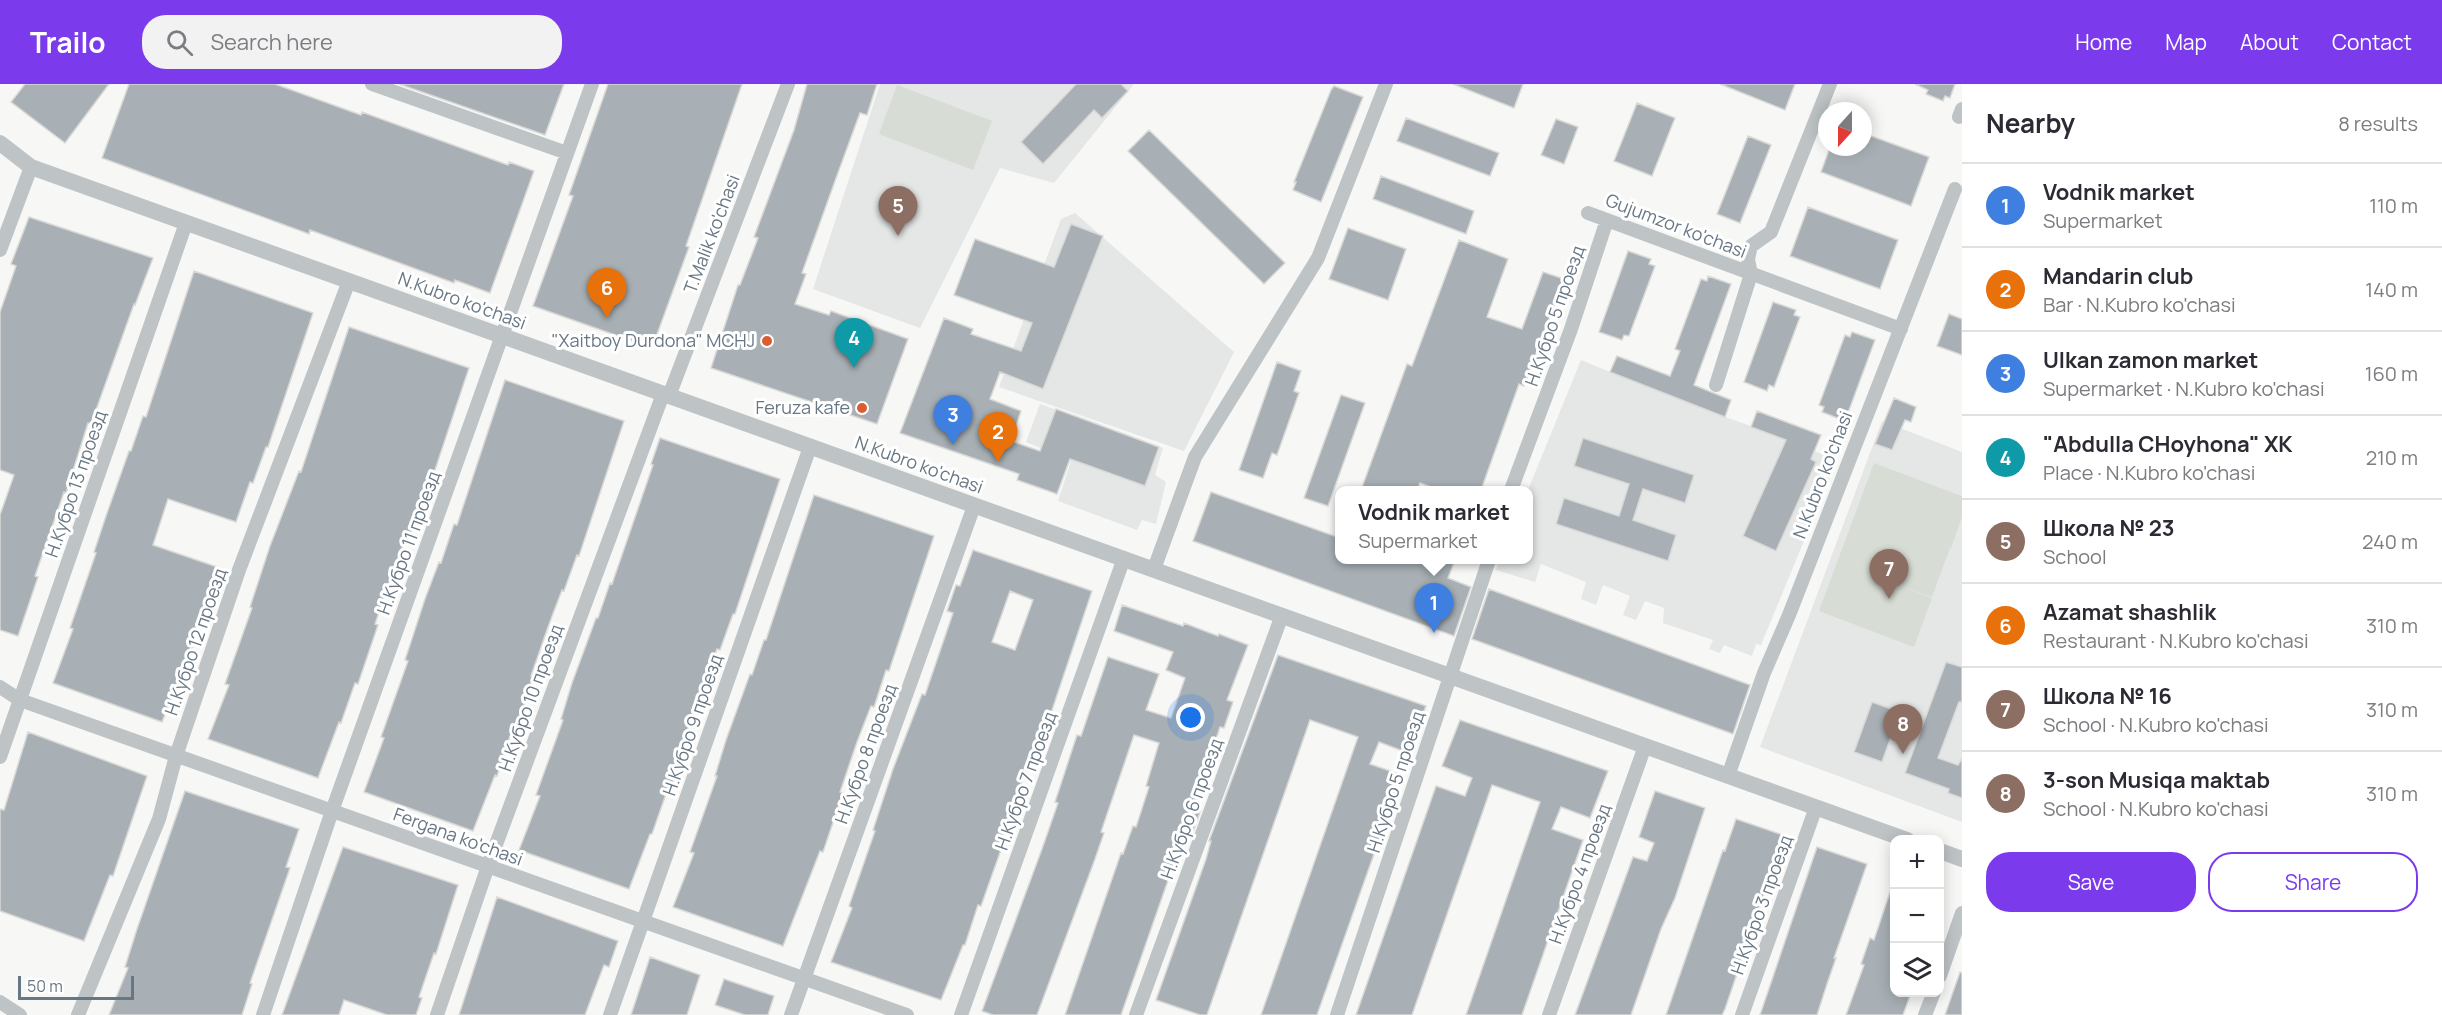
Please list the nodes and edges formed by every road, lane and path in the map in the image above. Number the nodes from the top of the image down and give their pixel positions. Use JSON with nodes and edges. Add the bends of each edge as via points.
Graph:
{"nodes":[{"id":1,"x":372,"y":84,"type":"edge"},
{"id":2,"x":591,"y":84,"type":"edge"},
{"id":3,"x":788,"y":84,"type":"edge"},
{"id":4,"x":1386,"y":84,"type":"edge"},
{"id":5,"x":1830,"y":84,"type":"edge"},
{"id":6,"x":0,"y":143,"type":"edge"},
{"id":7,"x":567,"y":153,"type":"junction"},
{"id":8,"x":31,"y":167,"type":"junction"},
{"id":9,"x":1955,"y":189,"type":"dead end"},
{"id":10,"x":1588,"y":213,"type":"dead end"},
{"id":11,"x":1607,"y":220,"type":"junction"},
{"id":12,"x":186,"y":223,"type":"junction"},
{"id":13,"x":0,"y":250,"type":"edge"},
{"id":14,"x":1750,"y":274,"type":"junction"},
{"id":15,"x":349,"y":281,"type":"junction"},
{"id":16,"x":1901,"y":329,"type":"junction"},
{"id":17,"x":501,"y":336,"type":"junction"},
{"id":18,"x":1716,"y":385,"type":"dead end"},
{"id":19,"x":666,"y":395,"type":"junction"},
{"id":20,"x":810,"y":447,"type":"junction"},
{"id":21,"x":1512,"y":486,"type":"edge"},
{"id":22,"x":974,"y":506,"type":"junction"},
{"id":23,"x":1124,"y":558,"type":"junction"},
{"id":24,"x":1488,"y":564,"type":"edge"},
{"id":25,"x":1154,"y":569,"type":"junction"},
{"id":26,"x":1282,"y":615,"type":"junction"},
{"id":27,"x":1450,"y":675,"type":"junction"},
{"id":28,"x":0,"y":687,"type":"edge"},
{"id":29,"x":20,"y":700,"type":"junction"},
{"id":30,"x":1645,"y":746,"type":"junction"},
{"id":31,"x":176,"y":756,"type":"junction"},
{"id":32,"x":0,"y":757,"type":"edge"},
{"id":33,"x":1728,"y":776,"type":"junction"},
{"id":34,"x":1816,"y":807,"type":"junction"},
{"id":35,"x":332,"y":811,"type":"junction"},
{"id":36,"x":1893,"y":835,"type":"edge"},
{"id":37,"x":1944,"y":852,"type":"edge"},
{"id":38,"x":1962,"y":859,"type":"edge"},
{"id":39,"x":488,"y":866,"type":"junction"},
{"id":40,"x":1962,"y":913,"type":"edge"},
{"id":41,"x":643,"y":921,"type":"junction"},
{"id":42,"x":1944,"y":965,"type":"edge"},
{"id":43,"x":804,"y":978,"type":"junction"},
{"id":44,"x":1932,"y":997,"type":"edge"},
{"id":45,"x":0,"y":1002,"type":"edge"},
{"id":46,"x":20,"y":1015,"type":"edge"},
{"id":47,"x":78,"y":1015,"type":"edge"},
{"id":48,"x":263,"y":1015,"type":"edge"},
{"id":49,"x":437,"y":1015,"type":"edge"},
{"id":50,"x":610,"y":1015,"type":"edge"},
{"id":51,"x":791,"y":1015,"type":"edge"},
{"id":52,"x":907,"y":1015,"type":"edge"},
{"id":53,"x":962,"y":1015,"type":"edge"},
{"id":54,"x":1136,"y":1015,"type":"edge"},
{"id":55,"x":1337,"y":1015,"type":"edge"},
{"id":56,"x":1549,"y":1015,"type":"edge"},
{"id":57,"x":1742,"y":1015,"type":"edge"},
{"id":58,"x":1925,"y":1015,"type":"edge"}],
"edges":[{"from":1,"to":7,"type":"street"},
{"from":2,"to":7,"type":"street","name":"Н.Кубро 11 проезд"},
{"from":3,"to":19,"type":"street","name":"T.Malik ko'chasi"},
{"from":4,"to":25,"type":"street","via":[[1318,258],[1195,457]]},
{"from":5,"to":14,"type":"street","name":"Gujumzor ko'chasi","via":[[1771,232],[1751,246]]},
{"from":6,"to":8,"type":"street","name":"N.Kubro ko'chasi"},
{"from":7,"to":17,"type":"street","name":"Н.Кубро 11 проезд"},
{"from":8,"to":12,"type":"street","name":"N.Kubro ko'chasi"},
{"from":8,"to":13,"type":"street"},
{"from":9,"to":16,"type":"street","name":"N.Kubro ko'chasi"},
{"from":10,"to":11,"type":"street","name":"Gujumzor ko'chasi"},
{"from":11,"to":14,"type":"street","name":"Gujumzor ko'chasi"},
{"from":11,"to":21,"type":"street","name":"Н.Кубро 5 проезд"},
{"from":12,"to":15,"type":"street","name":"N.Kubro ko'chasi"},
{"from":12,"to":29,"type":"street","name":"Н.Кубро 13 проезд"},
{"from":14,"to":16,"type":"street","name":"Gujumzor ko'chasi"},
{"from":14,"to":18,"type":"street","name":"Gujumzor ko'chasi"},
{"from":15,"to":17,"type":"street","name":"N.Kubro ko'chasi"},
{"from":15,"to":31,"type":"street","name":"Н.Кубро 12 проезд","via":[[264,500]]},
{"from":16,"to":33,"type":"street","name":"N.Kubro ko'chasi","via":[[1764,673]]},
{"from":17,"to":19,"type":"street","name":"N.Kubro ko'chasi"},
{"from":17,"to":35,"type":"street","name":"Н.Кубро 11 проезд"},
{"from":19,"to":20,"type":"street","name":"N.Kubro ko'chasi"},
{"from":19,"to":39,"type":"street","name":"Н.Кубро 10 проезд"},
{"from":20,"to":22,"type":"street","name":"N.Kubro ko'chasi"},
{"from":20,"to":41,"type":"street","name":"Н.Кубро 9 проезд"},
{"from":22,"to":23,"type":"street","name":"N.Kubro ko'chasi"},
{"from":22,"to":43,"type":"street","name":"Н.Кубро 8 проезд"},
{"from":23,"to":25,"type":"street","name":"N.Kubro ko'chasi"},
{"from":23,"to":53,"type":"street","name":"Н.Кубро 7 проезд"},
{"from":24,"to":27,"type":"street","name":"Н.Кубро 5 проезд"},
{"from":25,"to":26,"type":"street","name":"N.Kubro ko'chasi"},
{"from":26,"to":27,"type":"street","name":"N.Kubro ko'chasi"},
{"from":26,"to":54,"type":"street","name":"Н.Кубро 6 проезд"},
{"from":27,"to":30,"type":"street","name":"N.Kubro ko'chasi"},
{"from":27,"to":55,"type":"street","name":"Н.Кубро 5 проезд"},
{"from":28,"to":29,"type":"street","name":"Fergana ko'chasi"},
{"from":29,"to":31,"type":"street","name":"Fergana ko'chasi"},
{"from":29,"to":32,"type":"street","name":"Н.Кубро 13 проезд"},
{"from":30,"to":33,"type":"street","name":"N.Kubro ko'chasi"},
{"from":30,"to":56,"type":"street","name":"Н.Кубро 4 проезд"},
{"from":31,"to":35,"type":"street","name":"Fergana ko'chasi"},
{"from":31,"to":47,"type":"street","name":"Н.Кубро 12 проезд","via":[[159,819]]},
{"from":33,"to":34,"type":"street","name":"N.Kubro ko'chasi"},
{"from":34,"to":36,"type":"street","name":"N.Kubro ko'chasi"},
{"from":34,"to":57,"type":"street","name":"Н.Кубро 3 проезд"},
{"from":35,"to":39,"type":"street","name":"Fergana ko'chasi"},
{"from":35,"to":48,"type":"street","name":"Н.Кубро 11 проезд"},
{"from":37,"to":38,"type":"street"},
{"from":39,"to":41,"type":"street","name":"Fergana ko'chasi"},
{"from":39,"to":49,"type":"street","name":"Н.Кубро 10 проезд"},
{"from":40,"to":42,"type":"street"},
{"from":41,"to":43,"type":"street","name":"Fergana ko'chasi"},
{"from":41,"to":50,"type":"street","name":"Н.Кубро 9 проезд"},
{"from":43,"to":51,"type":"street","name":"Н.Кубро 8 проезд"},
{"from":43,"to":52,"type":"street","name":"Fergana ko'chasi"},
{"from":44,"to":58,"type":"street"},
{"from":45,"to":46,"type":"street"}]}
